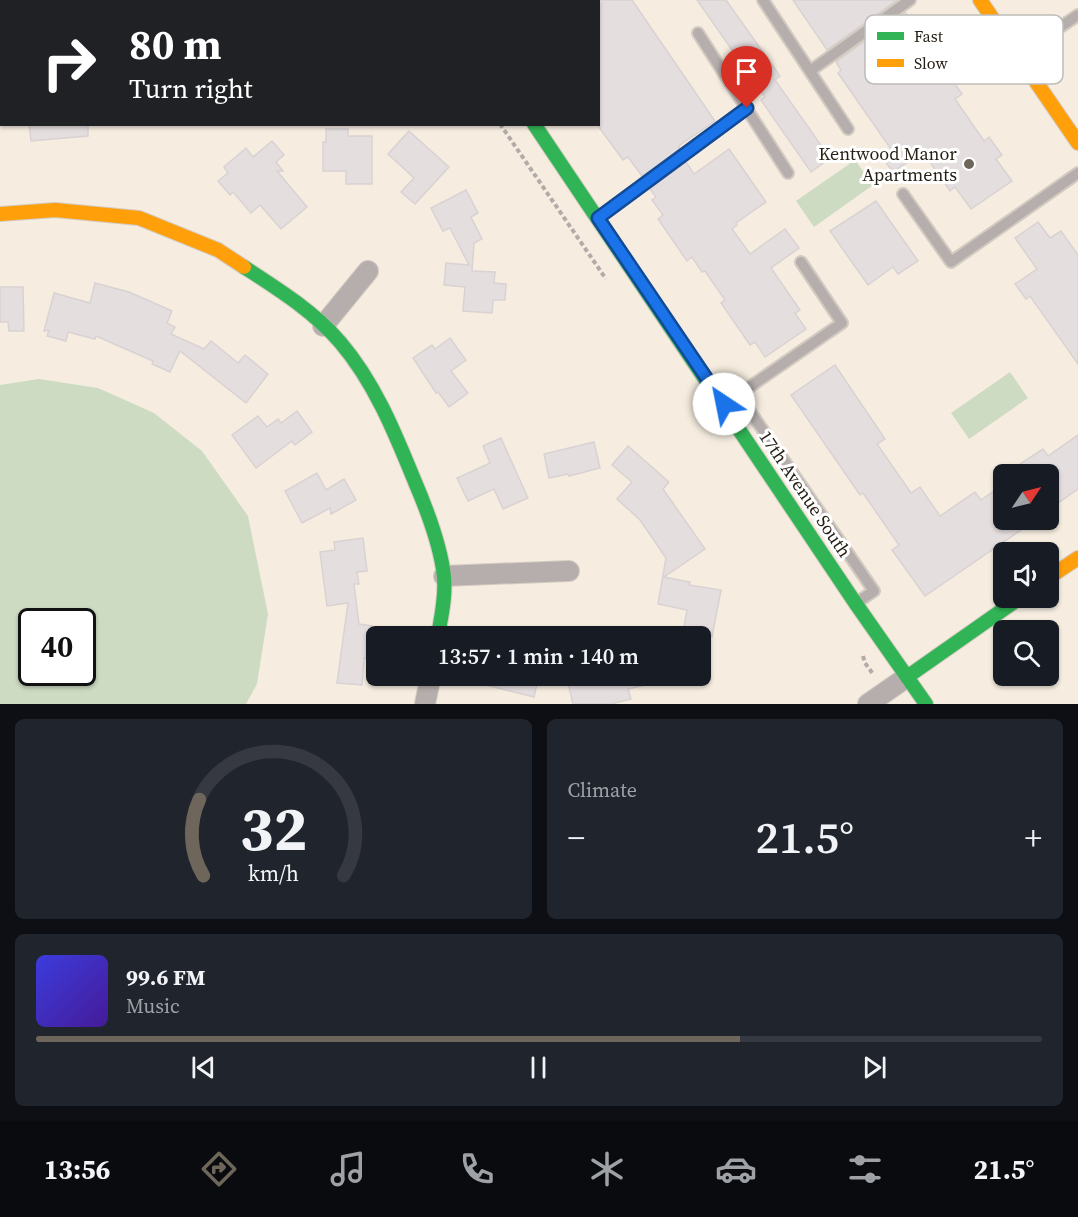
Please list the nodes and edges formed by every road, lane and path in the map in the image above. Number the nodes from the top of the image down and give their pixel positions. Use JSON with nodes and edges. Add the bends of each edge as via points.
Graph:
{"nodes":[{"id":1,"x":763,"y":0,"type":"edge"},
{"id":2,"x":910,"y":0,"type":"edge"},
{"id":3,"x":980,"y":0,"type":"edge"},
{"id":4,"x":889,"y":15,"type":"edge"},
{"id":5,"x":990,"y":15,"type":"edge"},
{"id":6,"x":1078,"y":15,"type":"edge"},
{"id":7,"x":1063,"y":25,"type":"edge"},
{"id":8,"x":865,"y":32,"type":"edge"},
{"id":9,"x":698,"y":33,"type":"dead end"},
{"id":10,"x":810,"y":71,"type":"junction"},
{"id":11,"x":1037,"y":84,"type":"edge"},
{"id":12,"x":747,"y":108,"type":"junction"},
{"id":13,"x":535,"y":126,"type":"edge"},
{"id":14,"x":848,"y":129,"type":"dead end"},
{"id":15,"x":1078,"y":143,"type":"edge"},
{"id":16,"x":788,"y":173,"type":"dead end"},
{"id":17,"x":1078,"y":173,"type":"edge"},
{"id":18,"x":903,"y":194,"type":"dead end"},
{"id":19,"x":0,"y":214,"type":"edge"},
{"id":20,"x":598,"y":218,"type":"junction"},
{"id":21,"x":801,"y":262,"type":"dead end"},
{"id":22,"x":368,"y":271,"type":"dead end"},
{"id":23,"x":323,"y":326,"type":"junction"},
{"id":24,"x":738,"y":394,"type":"junction"},
{"id":25,"x":724,"y":404,"type":"junction"},
{"id":26,"x":1078,"y":558,"type":"edge"},
{"id":27,"x":569,"y":571,"type":"dead end"},
{"id":28,"x":1059,"y":571,"type":"edge"},
{"id":29,"x":444,"y":576,"type":"junction"},
{"id":30,"x":856,"y":603,"type":"junction"},
{"id":31,"x":1005,"y":608,"type":"edge"},
{"id":32,"x":439,"y":626,"type":"edge"},
{"id":33,"x":907,"y":677,"type":"junction"},
{"id":34,"x":429,"y":686,"type":"edge"},
{"id":35,"x":425,"y":704,"type":"edge"},
{"id":36,"x":868,"y":704,"type":"edge"},
{"id":37,"x":926,"y":704,"type":"edge"}],
"edges":[{"from":1,"to":10,"type":"lane"},
{"from":2,"to":4,"type":"lane"},
{"from":3,"to":5,"type":"street"},
{"from":6,"to":7,"type":"lane"},
{"from":8,"to":10,"type":"lane"},
{"from":9,"to":12,"type":"lane"},
{"from":10,"to":14,"type":"lane"},
{"from":11,"to":15,"type":"street"},
{"from":12,"to":16,"type":"lane"},
{"from":12,"to":20,"type":"lane"},
{"from":13,"to":20,"type":"street","name":"17th Avenue South"},
{"from":17,"to":18,"type":"lane","via":[[951,262]]},
{"from":19,"to":23,"type":"street","via":[[55,210],[140,218],[218,250],[297,301]]},
{"from":20,"to":25,"type":"street","name":"17th Avenue South"},
{"from":21,"to":24,"type":"lane","via":[[842,323]]},
{"from":22,"to":23,"type":"street"},
{"from":23,"to":29,"type":"street","via":[[340,342],[392,422],[430,518]]},
{"from":24,"to":25,"type":"lane"},
{"from":24,"to":30,"type":"lane","via":[[874,591]]},
{"from":25,"to":30,"type":"street","name":"17th Avenue South"},
{"from":26,"to":28,"type":"street"},
{"from":27,"to":29,"type":"street"},
{"from":29,"to":32,"type":"street"},
{"from":30,"to":33,"type":"street","name":"17th Avenue South"},
{"from":31,"to":33,"type":"street"},
{"from":33,"to":36,"type":"street"},
{"from":33,"to":37,"type":"street","name":"17th Avenue South"},
{"from":34,"to":35,"type":"street"}]}
